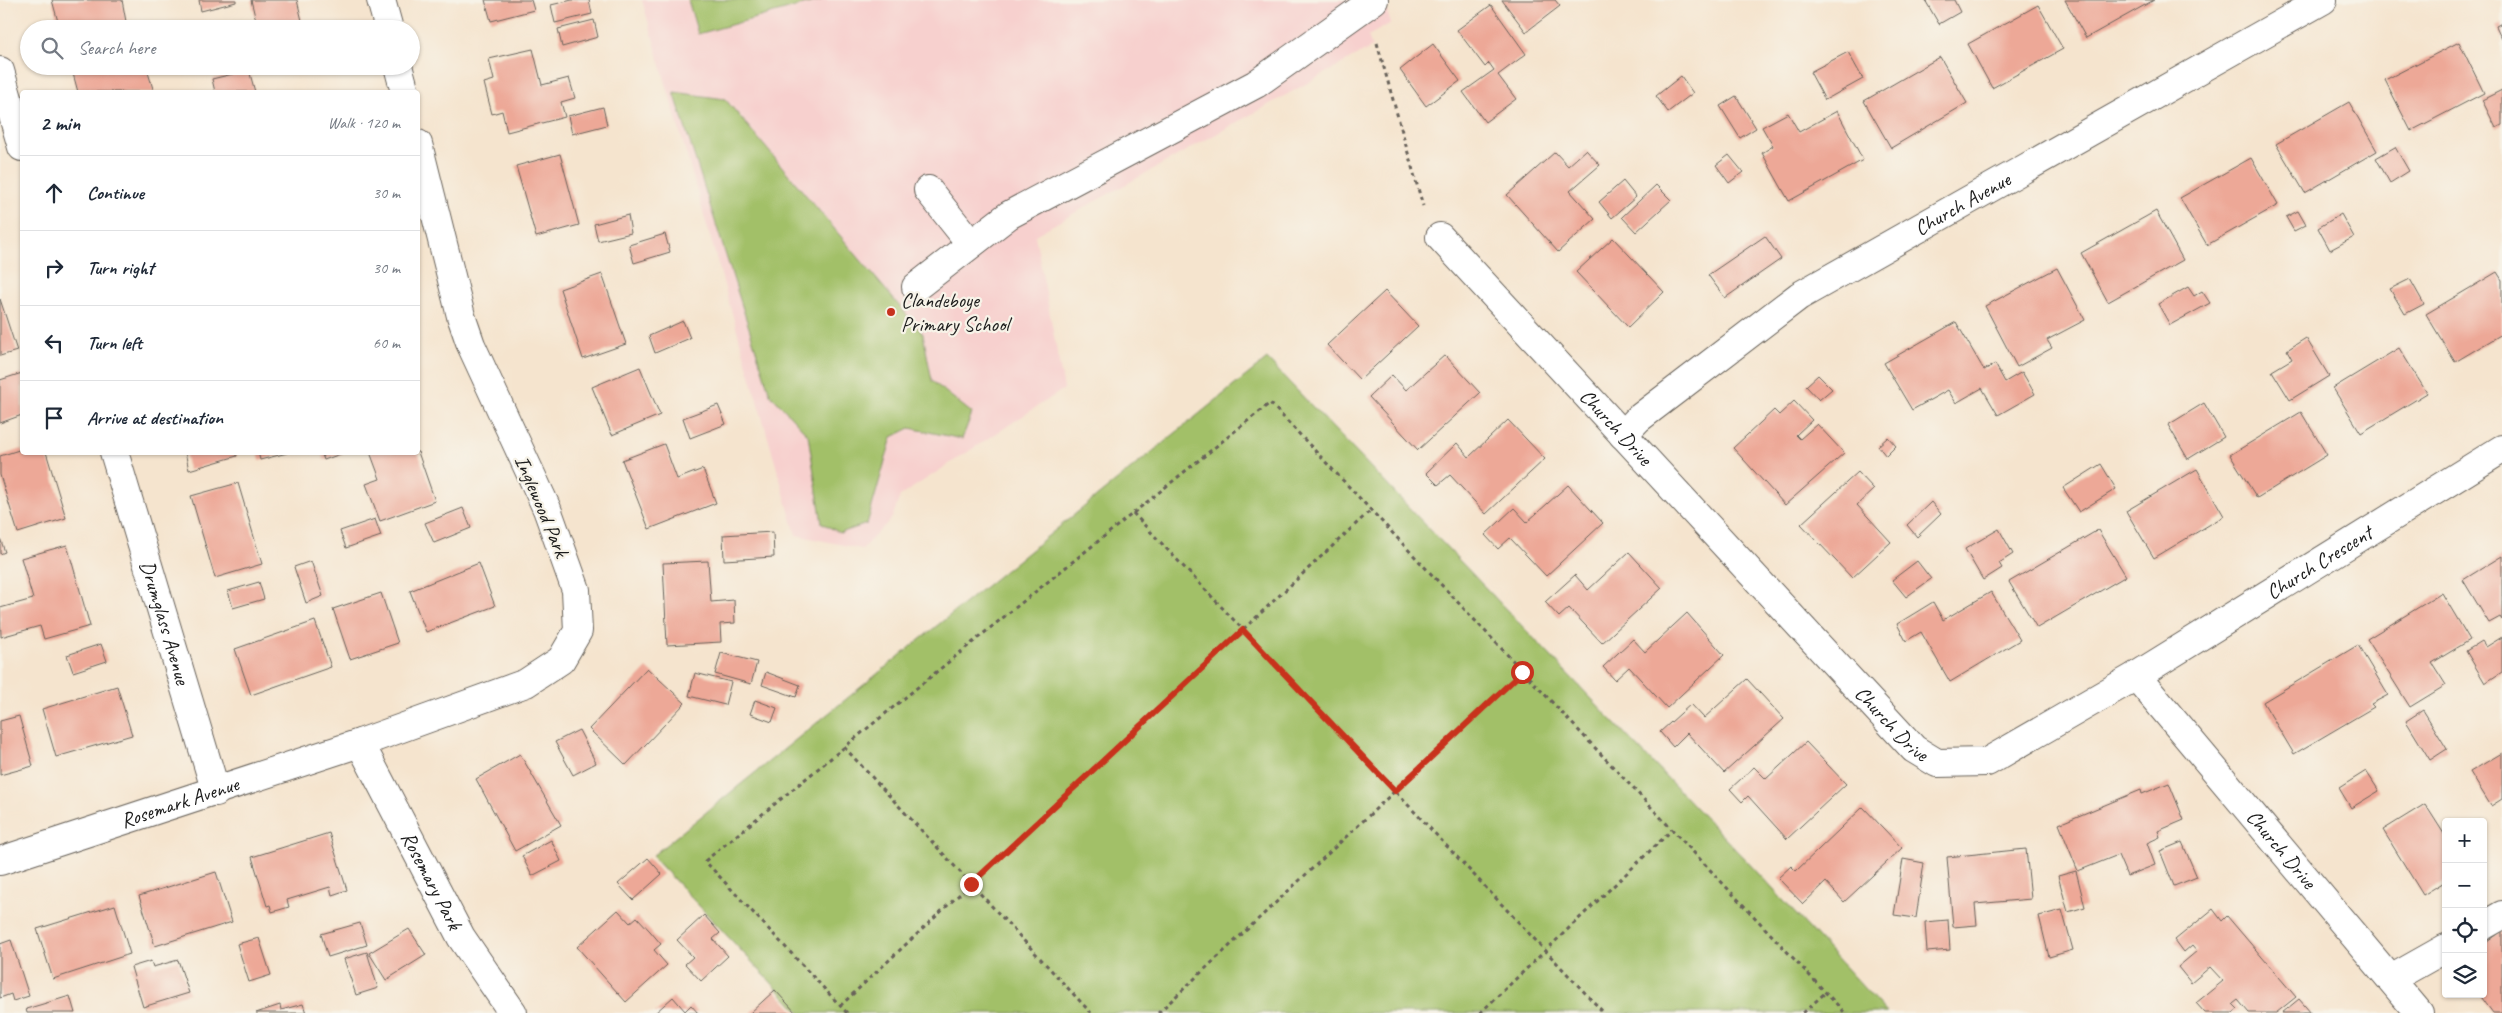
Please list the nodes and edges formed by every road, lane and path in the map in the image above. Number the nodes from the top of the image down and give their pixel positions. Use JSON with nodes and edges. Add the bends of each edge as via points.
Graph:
{"nodes":[{"id":1,"x":381,"y":0,"type":"edge"},
{"id":2,"x":1374,"y":0,"type":"edge"},
{"id":3,"x":2323,"y":0,"type":"edge"},
{"id":4,"x":386,"y":20,"type":"edge"},
{"id":5,"x":1376,"y":38,"type":"dead end"},
{"id":6,"x":0,"y":72,"type":"edge"},
{"id":7,"x":400,"y":75,"type":"edge"},
{"id":8,"x":404,"y":90,"type":"edge"},
{"id":9,"x":20,"y":139,"type":"edge"},
{"id":10,"x":420,"y":152,"type":"edge"},
{"id":11,"x":928,"y":190,"type":"dead end"},
{"id":12,"x":1440,"y":236,"type":"joint"},
{"id":13,"x":972,"y":244,"type":"junction"},
{"id":14,"x":916,"y":287,"type":"dead end"},
{"id":15,"x":1623,"y":435,"type":"junction"},
{"id":16,"x":2502,"y":449,"type":"edge"},
{"id":17,"x":115,"y":455,"type":"edge"},
{"id":18,"x":1371,"y":510,"type":"junction"},
{"id":19,"x":1133,"y":513,"type":"junction"},
{"id":20,"x":1243,"y":630,"type":"junction"},
{"id":21,"x":1522,"y":672,"type":"junction"},
{"id":22,"x":2136,"y":676,"type":"junction"},
{"id":23,"x":360,"y":744,"type":"junction"},
{"id":24,"x":844,"y":747,"type":"junction"},
{"id":25,"x":1395,"y":791,"type":"junction"},
{"id":26,"x":216,"y":792,"type":"junction"},
{"id":27,"x":1672,"y":830,"type":"junction"},
{"id":28,"x":0,"y":861,"type":"edge"},
{"id":29,"x":971,"y":884,"type":"junction"},
{"id":30,"x":2502,"y":915,"type":"edge"},
{"id":31,"x":2487,"y":924,"type":"edge"},
{"id":32,"x":2442,"y":950,"type":"edge"},
{"id":33,"x":1546,"y":951,"type":"junction"},
{"id":34,"x":2391,"y":979,"type":"junction"},
{"id":35,"x":1826,"y":992,"type":"junction"},
{"id":36,"x":840,"y":1006,"type":"junction"},
{"id":37,"x":513,"y":1013,"type":"edge"},
{"id":38,"x":847,"y":1013,"type":"edge"},
{"id":39,"x":1091,"y":1013,"type":"edge"},
{"id":40,"x":1158,"y":1013,"type":"edge"},
{"id":41,"x":1480,"y":1013,"type":"edge"},
{"id":42,"x":1604,"y":1013,"type":"edge"},
{"id":43,"x":1804,"y":1013,"type":"edge"},
{"id":44,"x":1845,"y":1013,"type":"edge"},
{"id":45,"x":2419,"y":1013,"type":"edge"}],
"edges":[{"from":1,"to":4,"type":"street"},
{"from":2,"to":13,"type":"street","via":[[1256,84],[1009,215]]},
{"from":3,"to":15,"type":"street","name":"Church Avenue","via":[[1799,296],[1638,419]]},
{"from":5,"to":12,"type":"path","via":[[1426,217]]},
{"from":6,"to":9,"type":"street"},
{"from":7,"to":8,"type":"street"},
{"from":10,"to":23,"type":"street","name":"Inglewood Park","via":[[461,316],[471,345],[547,509],[576,590],[578,631],[561,660],[526,683]]},
{"from":11,"to":13,"type":"street"},
{"from":12,"to":15,"type":"street","name":"Church Drive"},
{"from":13,"to":14,"type":"street"},
{"from":15,"to":22,"type":"street","name":"Church Drive","via":[[1914,749],[1937,763],[1987,762]]},
{"from":16,"to":22,"type":"street","name":"Church Crescent"},
{"from":17,"to":26,"type":"street","name":"Drumglass Avenue"},
{"from":18,"to":19,"type":"path","via":[[1270,403]]},
{"from":18,"to":20,"type":"path"},
{"from":18,"to":21,"type":"path"},
{"from":19,"to":20,"type":"path"},
{"from":19,"to":24,"type":"path"},
{"from":20,"to":25,"type":"path"},
{"from":20,"to":29,"type":"path"},
{"from":21,"to":25,"type":"path"},
{"from":21,"to":27,"type":"path"},
{"from":22,"to":34,"type":"street","name":"Church Drive"},
{"from":23,"to":26,"type":"street","name":"Rosemark Avenue"},
{"from":23,"to":37,"type":"street","name":"Rosemary Park","via":[[461,937]]},
{"from":24,"to":29,"type":"path"},
{"from":24,"to":36,"type":"path","via":[[705,861]]},
{"from":25,"to":33,"type":"path"},
{"from":25,"to":40,"type":"path"},
{"from":26,"to":28,"type":"street","name":"Rosemark Avenue"},
{"from":27,"to":33,"type":"path"},
{"from":27,"to":35,"type":"path"},
{"from":29,"to":36,"type":"path"},
{"from":29,"to":39,"type":"path"},
{"from":30,"to":31,"type":"street"},
{"from":32,"to":34,"type":"street"},
{"from":33,"to":41,"type":"path"},
{"from":33,"to":42,"type":"path"},
{"from":34,"to":45,"type":"street","name":"Church Drive"},
{"from":35,"to":43,"type":"path"},
{"from":35,"to":44,"type":"path"},
{"from":36,"to":38,"type":"path"}]}
